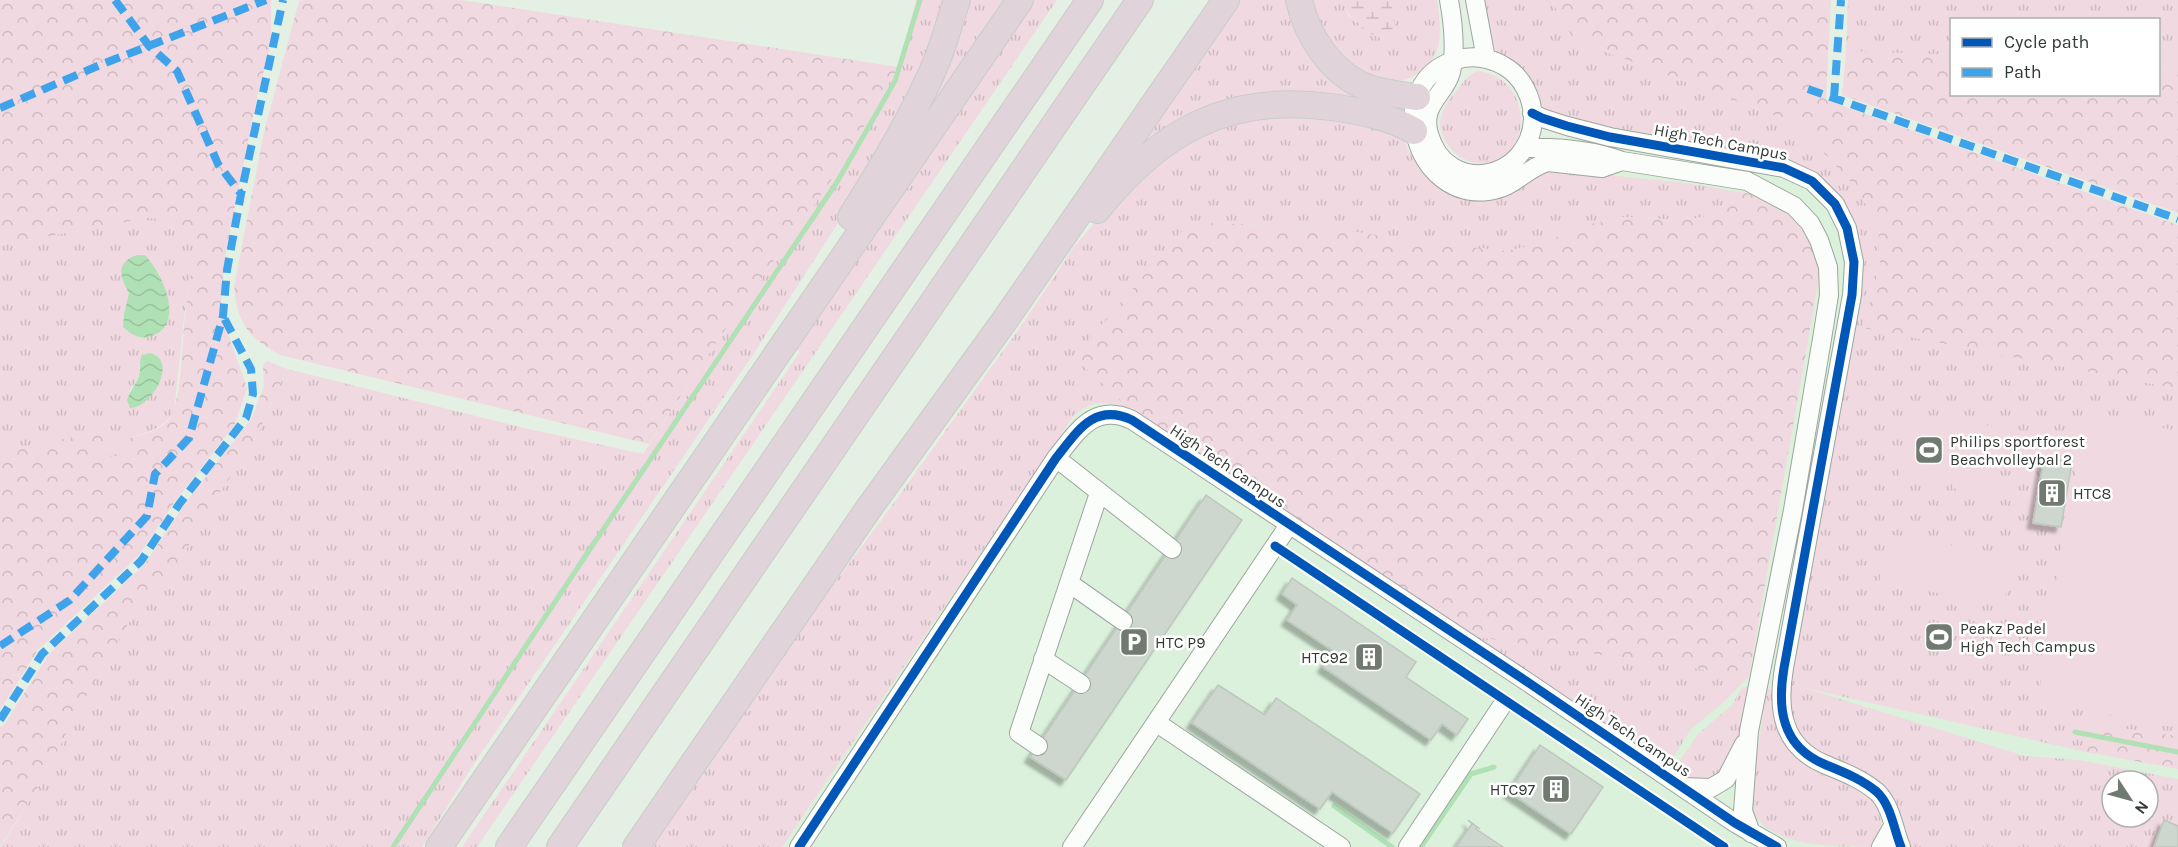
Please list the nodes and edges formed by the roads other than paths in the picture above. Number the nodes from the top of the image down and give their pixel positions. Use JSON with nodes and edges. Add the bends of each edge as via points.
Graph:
{"nodes":[{"id":1,"x":957,"y":0,"type":"edge"},
{"id":2,"x":1020,"y":0,"type":"edge"},
{"id":3,"x":1090,"y":0,"type":"edge"},
{"id":4,"x":1140,"y":0,"type":"edge"},
{"id":5,"x":1226,"y":0,"type":"edge"},
{"id":6,"x":1299,"y":0,"type":"edge"},
{"id":7,"x":1449,"y":0,"type":"edge"},
{"id":8,"x":1475,"y":0,"type":"edge"},
{"id":9,"x":1486,"y":58,"type":"junction"},
{"id":10,"x":1452,"y":61,"type":"junction"},
{"id":11,"x":1417,"y":97,"type":"junction"},
{"id":12,"x":1533,"y":112,"type":"junction"},
{"id":13,"x":1422,"y":133,"type":"junction"},
{"id":14,"x":1524,"y":148,"type":"junction"},
{"id":15,"x":1622,"y":161,"type":"junction"},
{"id":16,"x":1005,"y":320,"type":"junction"},
{"id":17,"x":793,"y":332,"type":"junction"},
{"id":18,"x":1056,"y":458,"type":"junction"},
{"id":19,"x":1099,"y":492,"type":"junction"},
{"id":20,"x":1289,"y":525,"type":"junction"},
{"id":21,"x":1172,"y":549,"type":"dead end"},
{"id":22,"x":1069,"y":583,"type":"junction"},
{"id":23,"x":1123,"y":621,"type":"dead end"},
{"id":24,"x":1043,"y":659,"type":"junction"},
{"id":25,"x":1081,"y":684,"type":"dead end"},
{"id":26,"x":1501,"y":707,"type":"dead end"},
{"id":27,"x":1157,"y":723,"type":"junction"},
{"id":28,"x":1749,"y":731,"type":"junction"},
{"id":29,"x":1038,"y":746,"type":"dead end"},
{"id":30,"x":1682,"y":787,"type":"junction"},
{"id":31,"x":1893,"y":826,"type":"junction"},
{"id":32,"x":1751,"y":833,"type":"junction"},
{"id":33,"x":439,"y":847,"type":"edge"},
{"id":34,"x":509,"y":847,"type":"edge"},
{"id":35,"x":561,"y":847,"type":"edge"},
{"id":36,"x":636,"y":847,"type":"edge"},
{"id":37,"x":799,"y":847,"type":"edge"},
{"id":38,"x":1072,"y":847,"type":"edge"},
{"id":39,"x":1341,"y":847,"type":"edge"},
{"id":40,"x":1408,"y":847,"type":"edge"},
{"id":41,"x":1777,"y":847,"type":"edge"},
{"id":42,"x":1881,"y":847,"type":"edge"},
{"id":43,"x":1900,"y":847,"type":"edge"}],
"edges":[{"from":1,"to":17,"type":"highway","via":[[919,99],[846,225]]},
{"from":2,"to":17,"type":"highway"},
{"from":3,"to":34,"type":"highway"},
{"from":4,"to":35,"type":"highway"},
{"from":5,"to":16,"type":"highway"},
{"from":6,"to":11,"type":"highway","via":[[1312,35],[1339,69],[1365,87]]},
{"from":7,"to":10,"type":"street"},
{"from":8,"to":9,"type":"street"},
{"from":9,"to":10,"type":"street"},
{"from":9,"to":12,"type":"street","via":[[1503,65],[1520,80]]},
{"from":10,"to":11,"type":"street","via":[[1432,74]]},
{"from":10,"to":13,"type":"street","via":[[1450,76],[1437,94]]},
{"from":11,"to":13,"type":"street","via":[[1413,119]]},
{"from":12,"to":14,"type":"street"},
{"from":12,"to":31,"type":"street","name":"High Tech Campus","via":[[1567,126],[1610,136],[1784,168],[1812,182],[1835,204],[1847,228],[1854,262],[1852,295],[1780,705],[1784,725],[1798,748],[1879,794]]},
{"from":13,"to":14,"type":"street","via":[[1446,162],[1468,174],[1500,170]]},
{"from":13,"to":15,"type":"street","name":"High Tech Campus","via":[[1419,149],[1427,164],[1444,180],[1477,192],[1506,187],[1548,162],[1602,168]]},
{"from":13,"to":16,"type":"highway","via":[[1370,114],[1310,104],[1257,105],[1215,117],[1166,143],[1139,165],[1097,210],[1021,311]]},
{"from":14,"to":15,"type":"street","name":"High Tech Campus","via":[[1605,155]]},
{"from":15,"to":28,"type":"street","name":"High Tech Campus","via":[[1747,181],[1794,206],[1820,240],[1828,267],[1830,296]]},
{"from":16,"to":36,"type":"highway","via":[[869,508]]},
{"from":17,"to":33,"type":"highway"},
{"from":18,"to":19,"type":"street"},
{"from":18,"to":20,"type":"street","name":"High Tech Campus","via":[[1083,424],[1112,413],[1123,416]]},
{"from":18,"to":37,"type":"street","name":"High Tech Campus"},
{"from":19,"to":21,"type":"street"},
{"from":19,"to":22,"type":"street"},
{"from":20,"to":27,"type":"street","name":"High Tech Campus"},
{"from":20,"to":30,"type":"street","name":"High Tech Campus"},
{"from":22,"to":23,"type":"street"},
{"from":22,"to":24,"type":"street"},
{"from":24,"to":25,"type":"street"},
{"from":24,"to":29,"type":"street","via":[[1019,733]]},
{"from":26,"to":40,"type":"street"},
{"from":27,"to":38,"type":"street","name":"High Tech Campus"},
{"from":27,"to":39,"type":"street"},
{"from":28,"to":30,"type":"street","via":[[1726,779],[1711,788]]},
{"from":28,"to":32,"type":"street","name":"High Tech Campus","via":[[1743,811]]},
{"from":30,"to":32,"type":"street","name":"High Tech Campus"},
{"from":31,"to":42,"type":"street"},
{"from":31,"to":43,"type":"street","name":"High Tech Campus"},
{"from":32,"to":41,"type":"street","name":"High Tech Campus"}]}
